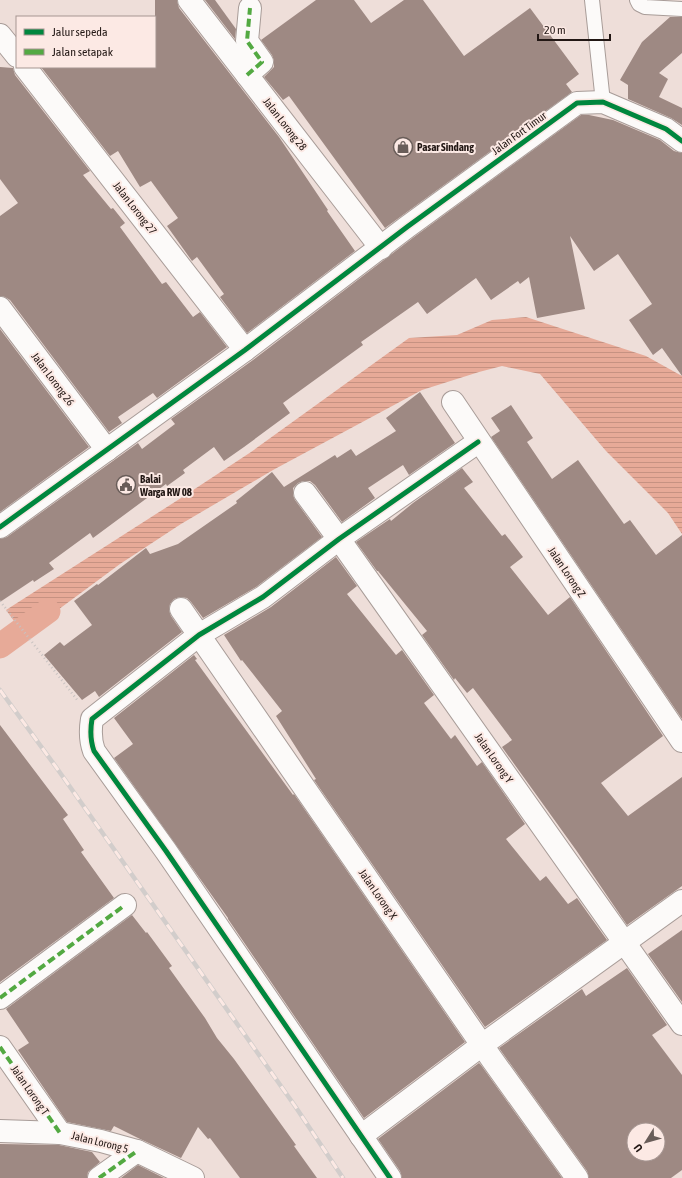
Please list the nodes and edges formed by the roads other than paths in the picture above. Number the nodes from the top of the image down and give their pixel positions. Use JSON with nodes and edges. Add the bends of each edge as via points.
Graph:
{"nodes":[{"id":1,"x":189,"y":0,"type":"edge"},
{"id":2,"x":588,"y":0,"type":"edge"},
{"id":3,"x":592,"y":0,"type":"edge"},
{"id":4,"x":637,"y":0,"type":"edge"},
{"id":5,"x":255,"y":4,"type":"edge"},
{"id":6,"x":682,"y":9,"type":"edge"},
{"id":7,"x":0,"y":35,"type":"edge"},
{"id":8,"x":16,"y":55,"type":"edge"},
{"id":9,"x":26,"y":68,"type":"edge"},
{"id":10,"x":247,"y":75,"type":"junction"},
{"id":11,"x":603,"y":102,"type":"junction"},
{"id":12,"x":682,"y":141,"type":"edge"},
{"id":13,"x":381,"y":248,"type":"junction"},
{"id":14,"x":0,"y":308,"type":"edge"},
{"id":15,"x":245,"y":350,"type":"junction"},
{"id":16,"x":453,"y":402,"type":"dead end"},
{"id":17,"x":478,"y":442,"type":"junction"},
{"id":18,"x":107,"y":450,"type":"junction"},
{"id":19,"x":305,"y":493,"type":"dead end"},
{"id":20,"x":0,"y":527,"type":"edge"},
{"id":21,"x":339,"y":539,"type":"junction"},
{"id":22,"x":181,"y":609,"type":"dead end"},
{"id":23,"x":199,"y":634,"type":"junction"},
{"id":24,"x":682,"y":741,"type":"edge"},
{"id":25,"x":682,"y":901,"type":"edge"},
{"id":26,"x":125,"y":905,"type":"dead end"},
{"id":27,"x":624,"y":942,"type":"junction"},
{"id":28,"x":0,"y":998,"type":"edge"},
{"id":29,"x":682,"y":1024,"type":"edge"},
{"id":30,"x":482,"y":1045,"type":"junction"},
{"id":31,"x":0,"y":1047,"type":"edge"},
{"id":32,"x":0,"y":1131,"type":"edge"},
{"id":33,"x":60,"y":1133,"type":"junction"},
{"id":34,"x":361,"y":1136,"type":"junction"},
{"id":35,"x":137,"y":1151,"type":"junction"},
{"id":36,"x":99,"y":1178,"type":"edge"},
{"id":37,"x":193,"y":1178,"type":"edge"},
{"id":38,"x":390,"y":1178,"type":"edge"},
{"id":39,"x":577,"y":1178,"type":"edge"}],
"edges":[{"from":1,"to":10,"type":"street","name":"Jalan Lorong 28"},
{"from":2,"to":3,"type":"lane"},
{"from":3,"to":11,"type":"lane"},
{"from":4,"to":6,"type":"lane","via":[[645,7]]},
{"from":5,"to":10,"type":"street","via":[[247,41],[262,62]]},
{"from":7,"to":8,"type":"street"},
{"from":9,"to":15,"type":"street","name":"Jalan Lorong 27"},
{"from":10,"to":13,"type":"street","name":"Jalan Lorong 28"},
{"from":11,"to":12,"type":"street","name":"Jalan Fort Timur","via":[[666,129]]},
{"from":11,"to":13,"type":"street","name":"Jalan Fort Timur","via":[[577,103]]},
{"from":13,"to":15,"type":"street","name":"Jalan Fort Timur"},
{"from":14,"to":18,"type":"street","name":"Jalan Lorong 26"},
{"from":15,"to":18,"type":"street","name":"Jalan Fort Timur"},
{"from":16,"to":17,"type":"street","name":"Jalan Lorong Z"},
{"from":17,"to":21,"type":"street"},
{"from":17,"to":24,"type":"street","name":"Jalan Lorong Z"},
{"from":18,"to":20,"type":"street","name":"Jalan Fort Timur"},
{"from":19,"to":21,"type":"street","name":"Jalan Lorong Y"},
{"from":21,"to":23,"type":"street","via":[[264,597]]},
{"from":21,"to":27,"type":"street","name":"Jalan Lorong Y"},
{"from":22,"to":23,"type":"street","name":"Jalan Lorong X"},
{"from":23,"to":30,"type":"street","name":"Jalan Lorong X"},
{"from":23,"to":34,"type":"street","via":[[92,719],[90,730],[94,751],[166,851]]},
{"from":25,"to":27,"type":"street"},
{"from":26,"to":28,"type":"street"},
{"from":27,"to":29,"type":"street","name":"Jalan Lorong Y"},
{"from":27,"to":30,"type":"street"},
{"from":30,"to":34,"type":"street"},
{"from":30,"to":39,"type":"street","name":"Jalan Lorong X"},
{"from":31,"to":33,"type":"street","name":"Jalan Lorong T"},
{"from":32,"to":33,"type":"street","name":"Jalan Lorong 5"},
{"from":33,"to":35,"type":"street","name":"Jalan Lorong 5"},
{"from":34,"to":38,"type":"street"},
{"from":35,"to":36,"type":"street"},
{"from":35,"to":37,"type":"street","name":"Jalan Lorong 5"}]}
